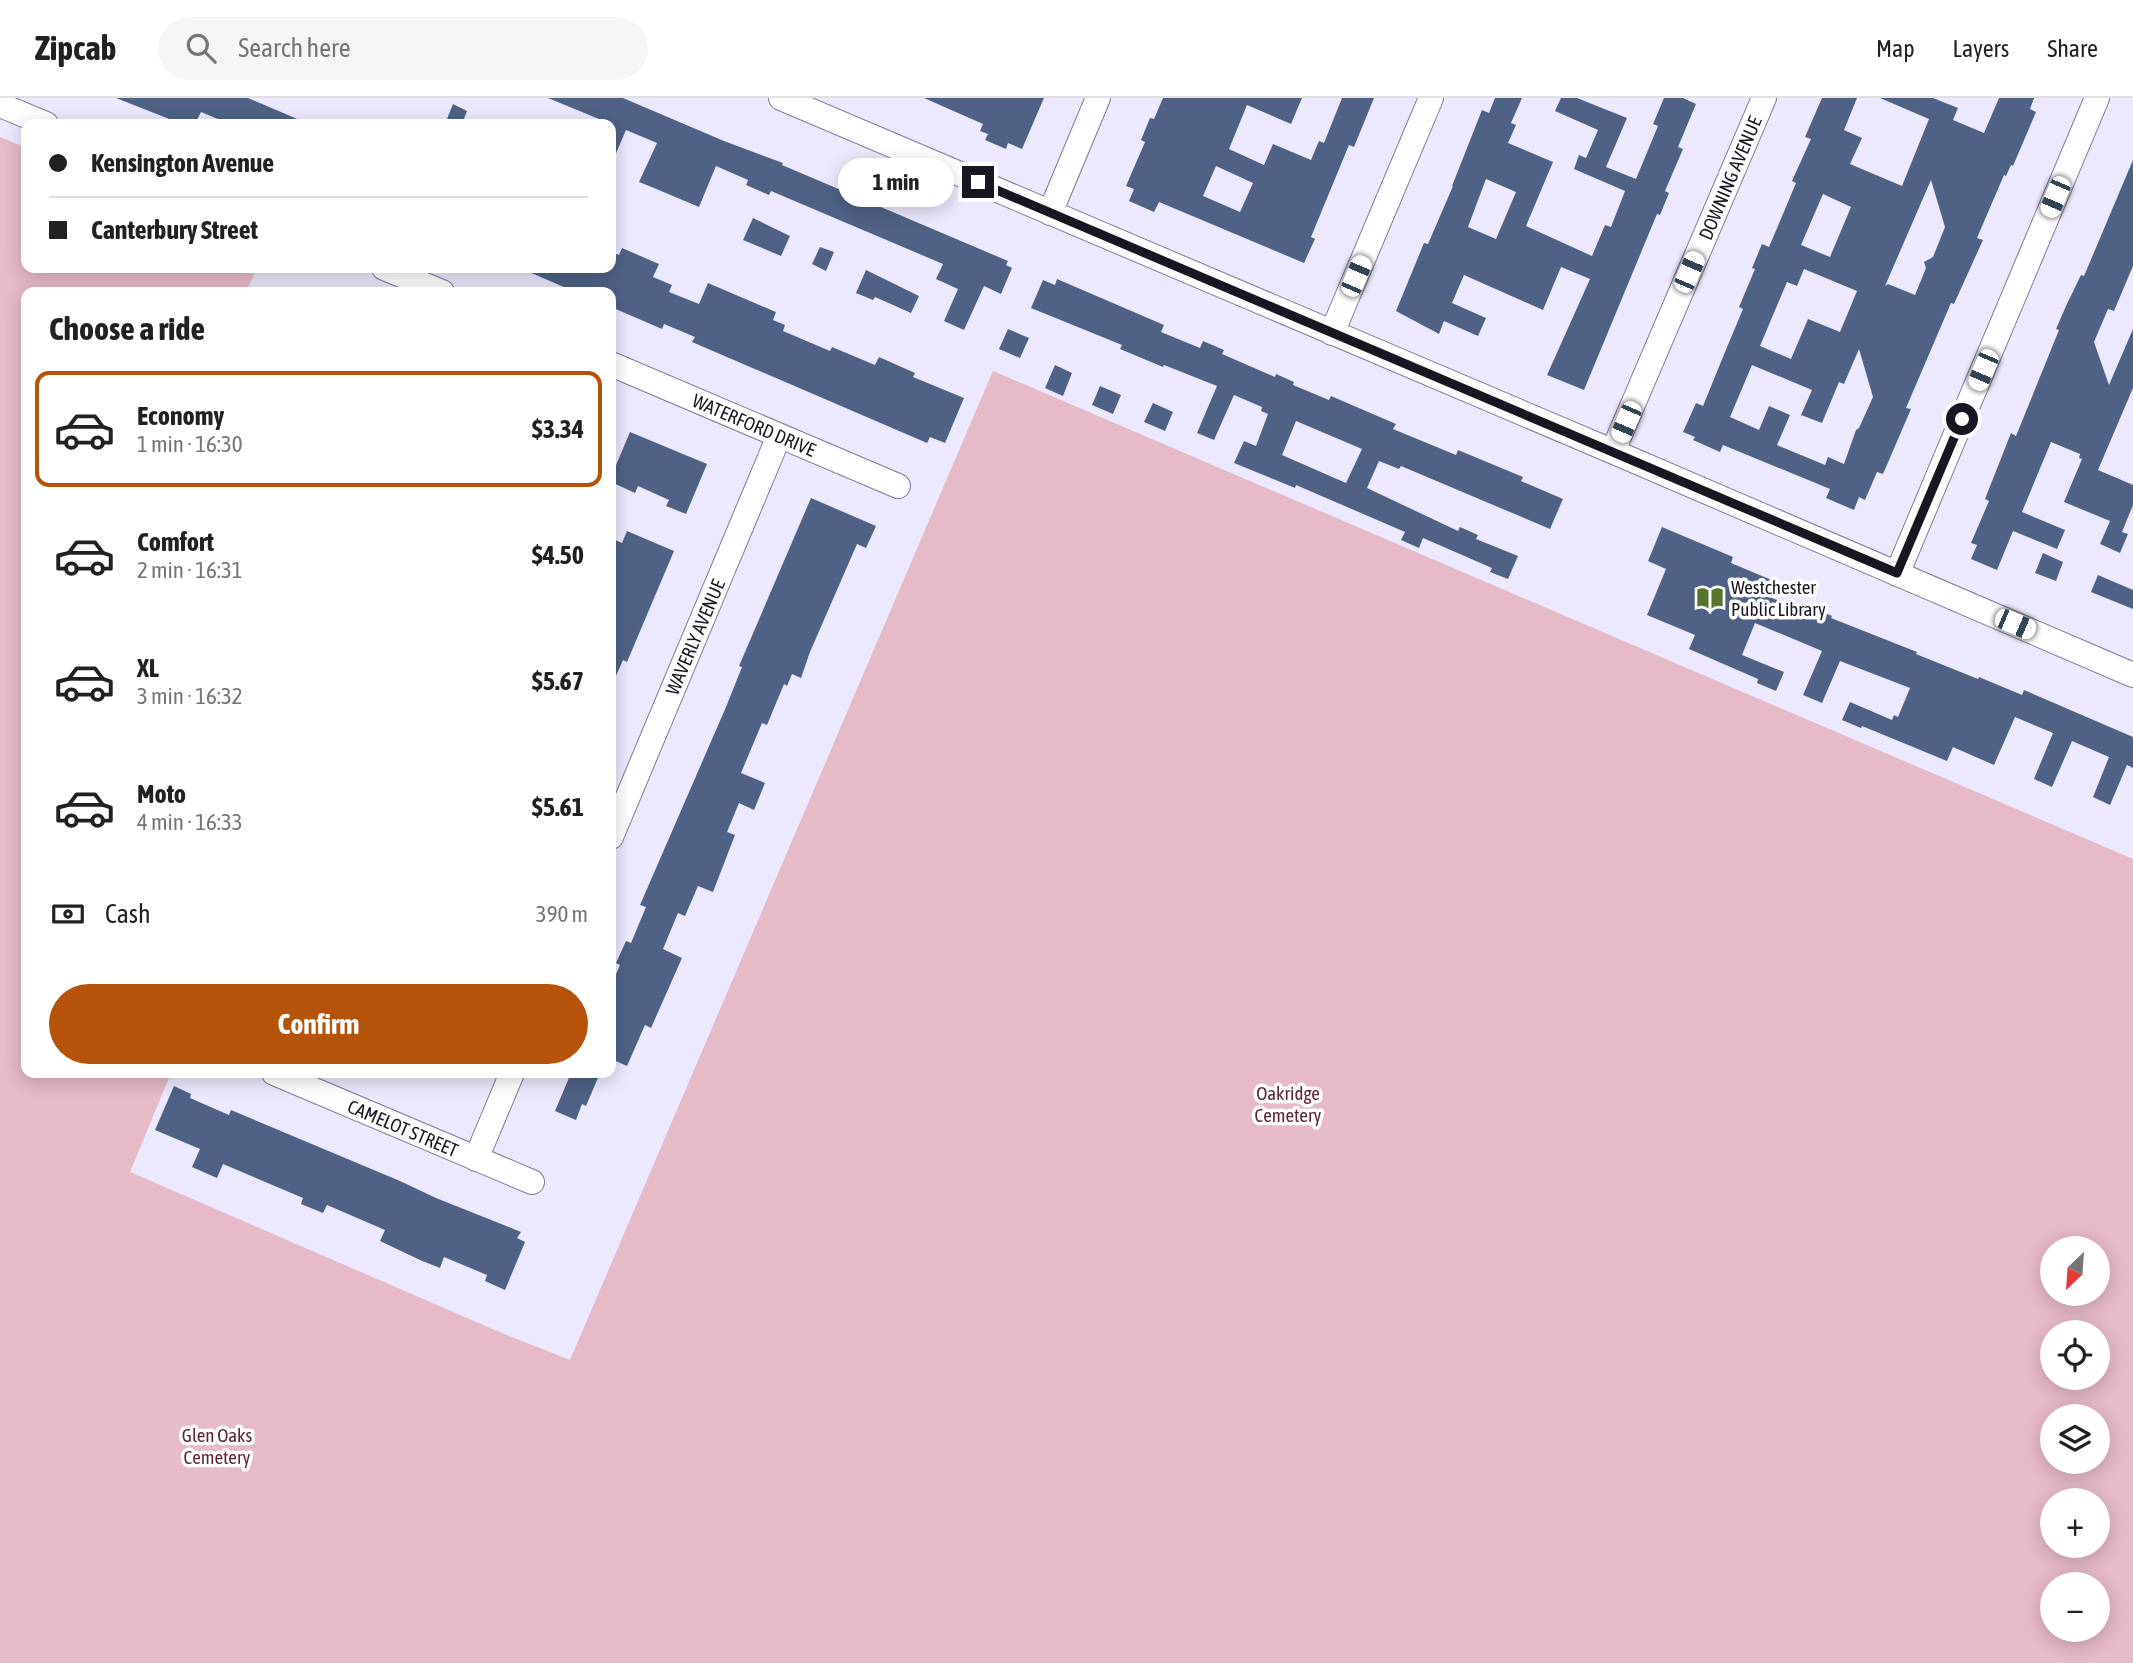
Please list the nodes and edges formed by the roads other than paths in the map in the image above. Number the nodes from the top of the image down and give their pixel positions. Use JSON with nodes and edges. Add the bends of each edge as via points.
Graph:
{"nodes":[{"id":1,"x":781,"y":98,"type":"edge"},
{"id":2,"x":1098,"y":98,"type":"edge"},
{"id":3,"x":1431,"y":98,"type":"edge"},
{"id":4,"x":1764,"y":98,"type":"edge"},
{"id":5,"x":2097,"y":98,"type":"edge"},
{"id":6,"x":0,"y":105,"type":"edge"},
{"id":7,"x":34,"y":119,"type":"edge"},
{"id":8,"x":1050,"y":213,"type":"junction"},
{"id":9,"x":396,"y":273,"type":"edge"},
{"id":10,"x":430,"y":287,"type":"edge"},
{"id":11,"x":1332,"y":333,"type":"junction"},
{"id":12,"x":616,"y":366,"type":"edge"},
{"id":13,"x":779,"y":436,"type":"junction"},
{"id":14,"x":1613,"y":451,"type":"junction"},
{"id":15,"x":898,"y":486,"type":"dead end"},
{"id":16,"x":1897,"y":573,"type":"junction"},
{"id":17,"x":2133,"y":675,"type":"edge"},
{"id":18,"x":616,"y":825,"type":"edge"},
{"id":19,"x":286,"y":1078,"type":"edge"},
{"id":20,"x":510,"y":1078,"type":"edge"},
{"id":21,"x":477,"y":1159,"type":"junction"},
{"id":22,"x":532,"y":1182,"type":"dead end"}],
"edges":[{"from":1,"to":8,"type":"street"},
{"from":2,"to":8,"type":"street"},
{"from":3,"to":11,"type":"street"},
{"from":4,"to":14,"type":"street","name":"DOWNING AVENUE"},
{"from":5,"to":16,"type":"street"},
{"from":6,"to":7,"type":"street"},
{"from":8,"to":11,"type":"street"},
{"from":9,"to":10,"type":"street"},
{"from":11,"to":14,"type":"street"},
{"from":12,"to":13,"type":"street","name":"WATERFORD DRIVE"},
{"from":13,"to":15,"type":"street","name":"WATERFORD DRIVE"},
{"from":13,"to":18,"type":"street","name":"WAVERLY AVENUE"},
{"from":14,"to":16,"type":"street"},
{"from":16,"to":17,"type":"street"},
{"from":19,"to":21,"type":"street","name":"CAMELOT STREET"},
{"from":20,"to":21,"type":"street"},
{"from":21,"to":22,"type":"street","name":"CAMELOT STREET"}]}
